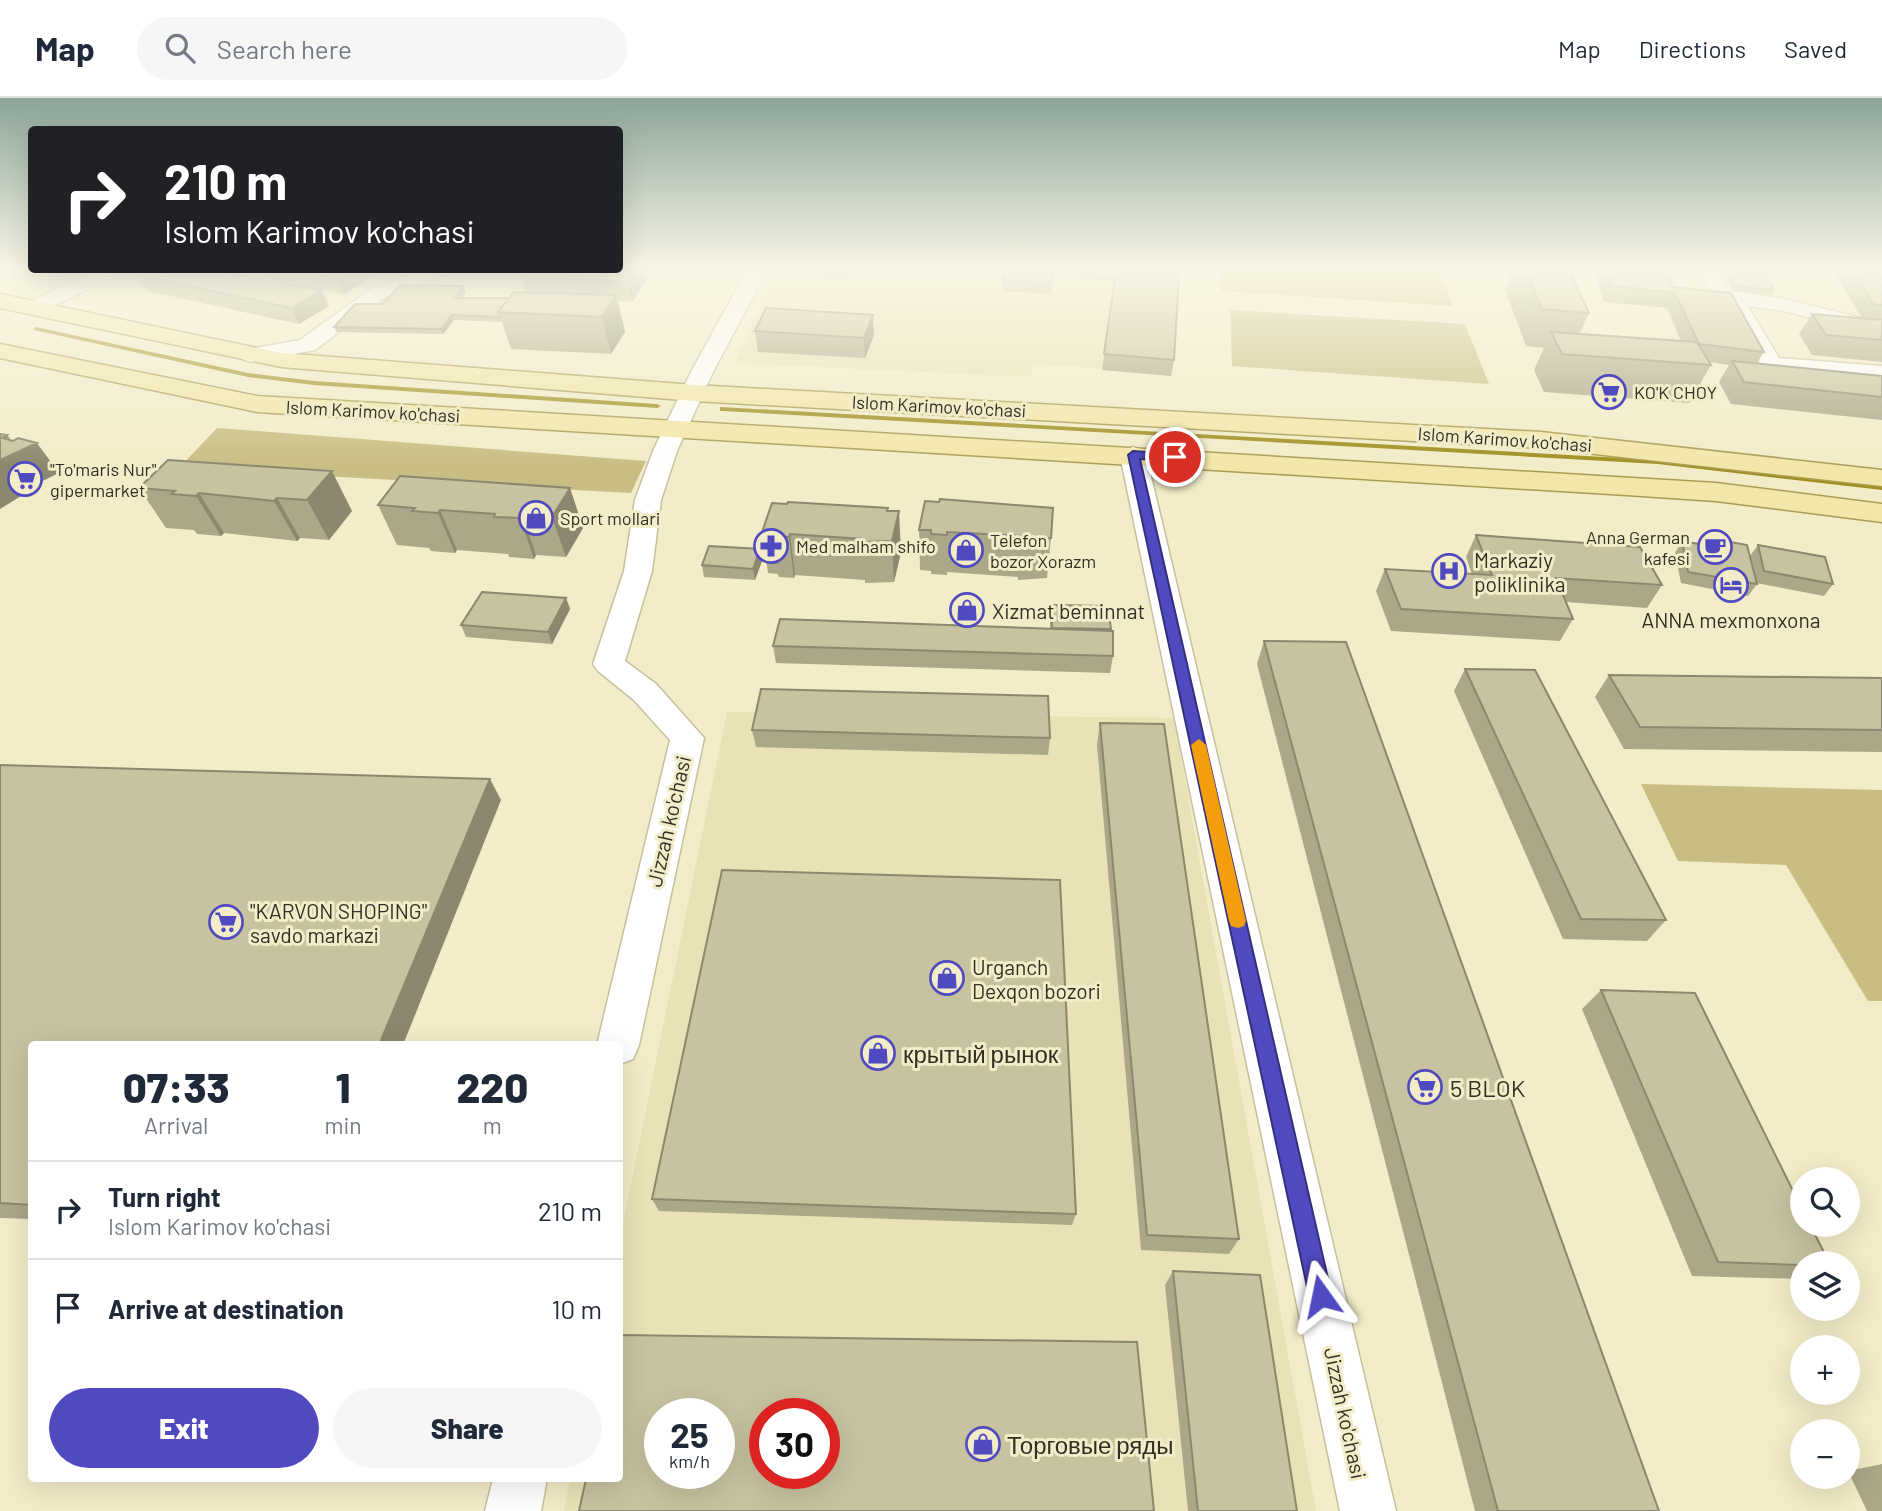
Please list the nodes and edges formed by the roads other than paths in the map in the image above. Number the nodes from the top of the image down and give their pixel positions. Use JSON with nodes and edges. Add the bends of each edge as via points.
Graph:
{"nodes":[{"id":1,"x":164,"y":336,"type":"edge"},
{"id":2,"x":319,"y":336,"type":"edge"},
{"id":3,"x":721,"y":336,"type":"edge"},
{"id":4,"x":1756,"y":336,"type":"edge"},
{"id":5,"x":0,"y":351,"type":"edge"},
{"id":6,"x":253,"y":355,"type":"junction"},
{"id":7,"x":1882,"y":373,"type":"edge"},
{"id":8,"x":694,"y":393,"type":"junction"},
{"id":9,"x":676,"y":429,"type":"junction"},
{"id":10,"x":1133,"y":455,"type":"junction"},
{"id":11,"x":1882,"y":478,"type":"edge"},
{"id":12,"x":1882,"y":513,"type":"edge"},
{"id":13,"x":619,"y":1041,"type":"edge"},
{"id":14,"x":519,"y":1482,"type":"edge"},
{"id":15,"x":513,"y":1511,"type":"edge"},
{"id":16,"x":1368,"y":1511,"type":"edge"}],
"edges":[{"from":1,"to":6,"type":"main road","name":"Islom Karimov ko'chasi"},
{"from":2,"to":6,"type":"street","via":[[307,345]]},
{"from":3,"to":8,"type":"street"},
{"from":4,"to":7,"type":"street","via":[[1771,364]]},
{"from":5,"to":9,"type":"main road","name":"Islom Karimov ko'chasi","via":[[257,404]]},
{"from":6,"to":8,"type":"main road","name":"Islom Karimov ko'chasi"},
{"from":8,"to":9,"type":"street"},
{"from":8,"to":11,"type":"main road","name":"Islom Karimov ko'chasi","via":[[1542,440]]},
{"from":9,"to":10,"type":"main road","name":"Islom Karimov ko'chasi"},
{"from":9,"to":13,"type":"street","name":"Jizzah ko'chasi","via":[[648,500],[638,572],[609,664],[645,692],[687,738]]},
{"from":10,"to":12,"type":"main road","name":"Islom Karimov ko'chasi","via":[[1716,492]]},
{"from":10,"to":16,"type":"street","name":"Jizzah ko'chasi"},
{"from":14,"to":15,"type":"street"}]}
